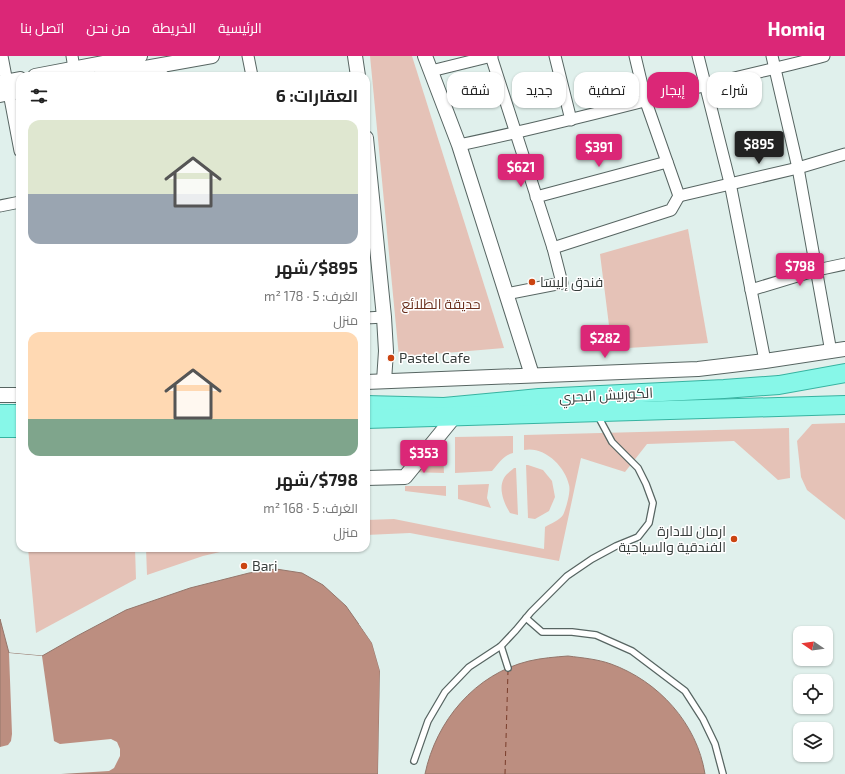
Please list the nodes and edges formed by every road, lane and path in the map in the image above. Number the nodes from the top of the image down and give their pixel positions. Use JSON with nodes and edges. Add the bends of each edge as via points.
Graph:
{"nodes":[{"id":1,"x":2,"y":56,"type":"edge"},
{"id":2,"x":140,"y":56,"type":"edge"},
{"id":3,"x":212,"y":56,"type":"edge"},
{"id":4,"x":248,"y":56,"type":"edge"},
{"id":5,"x":355,"y":56,"type":"edge"},
{"id":6,"x":425,"y":56,"type":"edge"},
{"id":7,"x":491,"y":56,"type":"edge"},
{"id":8,"x":555,"y":56,"type":"edge"},
{"id":9,"x":635,"y":56,"type":"edge"},
{"id":10,"x":698,"y":56,"type":"edge"},
{"id":11,"x":772,"y":56,"type":"edge"},
{"id":12,"x":824,"y":56,"type":"edge"},
{"id":13,"x":73,"y":62,"type":"edge"},
{"id":14,"x":775,"y":69,"type":"junction"},
{"id":15,"x":161,"y":70,"type":"edge"},
{"id":16,"x":431,"y":71,"type":"junction"},
{"id":17,"x":46,"y":72,"type":"edge"},
{"id":18,"x":141,"y":72,"type":"edge"},
{"id":19,"x":251,"y":72,"type":"edge"},
{"id":20,"x":357,"y":72,"type":"edge"},
{"id":21,"x":704,"y":86,"type":"junction"},
{"id":22,"x":9,"y":87,"type":"edge"},
{"id":23,"x":646,"y":102,"type":"junction"},
{"id":24,"x":571,"y":120,"type":"junction"},
{"id":25,"x":16,"y":128,"type":"edge"},
{"id":26,"x":515,"y":133,"type":"junction"},
{"id":27,"x":459,"y":145,"type":"junction"},
{"id":28,"x":845,"y":154,"type":"edge"},
{"id":29,"x":667,"y":162,"type":"junction"},
{"id":30,"x":798,"y":168,"type":"junction"},
{"id":31,"x":370,"y":180,"type":"edge"},
{"id":32,"x":730,"y":184,"type":"junction"},
{"id":33,"x":679,"y":196,"type":"junction"},
{"id":34,"x":536,"y":197,"type":"junction"},
{"id":35,"x":16,"y":203,"type":"edge"},
{"id":36,"x":0,"y":206,"type":"edge"},
{"id":37,"x":553,"y":248,"type":"junction"},
{"id":38,"x":845,"y":264,"type":"edge"},
{"id":39,"x":817,"y":270,"type":"junction"},
{"id":40,"x":751,"y":290,"type":"junction"},
{"id":41,"x":506,"y":294,"type":"junction"},
{"id":42,"x":384,"y":317,"type":"junction"},
{"id":43,"x":370,"y":318,"type":"edge"},
{"id":44,"x":845,"y":349,"type":"edge"},
{"id":45,"x":831,"y":352,"type":"junction"},
{"id":46,"x":765,"y":361,"type":"junction"},
{"id":47,"x":840,"y":372,"type":"edge"},
{"id":48,"x":532,"y":375,"type":"junction"},
{"id":49,"x":384,"y":381,"type":"junction"},
{"id":50,"x":370,"y":382,"type":"edge"},
{"id":51,"x":0,"y":395,"type":"edge"},
{"id":52,"x":16,"y":395,"type":"edge"},
{"id":53,"x":370,"y":405,"type":"edge"},
{"id":54,"x":845,"y":405,"type":"edge"},
{"id":55,"x":596,"y":412,"type":"junction"},
{"id":56,"x":0,"y":414,"type":"edge"},
{"id":57,"x":16,"y":414,"type":"edge"},
{"id":58,"x":454,"y":417,"type":"junction"},
{"id":59,"x":370,"y":419,"type":"edge"},
{"id":60,"x":0,"y":428,"type":"edge"},
{"id":61,"x":16,"y":428,"type":"edge"},
{"id":62,"x":370,"y":478,"type":"edge"},
{"id":63,"x":526,"y":618,"type":"junction"},
{"id":64,"x":501,"y":646,"type":"junction"},
{"id":65,"x":508,"y":668,"type":"dead end"},
{"id":66,"x":414,"y":761,"type":"dead end"},
{"id":67,"x":723,"y":774,"type":"edge"}],
"edges":[{"from":1,"to":22,"type":"street"},
{"from":2,"to":13,"type":"street"},
{"from":3,"to":15,"type":"street"},
{"from":4,"to":19,"type":"street"},
{"from":5,"to":20,"type":"street"},
{"from":6,"to":16,"type":"street"},
{"from":7,"to":16,"type":"street"},
{"from":7,"to":26,"type":"street"},
{"from":8,"to":24,"type":"street"},
{"from":9,"to":23,"type":"street"},
{"from":10,"to":21,"type":"street"},
{"from":11,"to":14,"type":"street"},
{"from":12,"to":14,"type":"street"},
{"from":13,"to":17,"type":"street"},
{"from":14,"to":21,"type":"street"},
{"from":14,"to":30,"type":"street"},
{"from":15,"to":18,"type":"street"},
{"from":16,"to":27,"type":"street"},
{"from":21,"to":23,"type":"street"},
{"from":21,"to":32,"type":"street"},
{"from":22,"to":25,"type":"street"},
{"from":23,"to":24,"type":"street"},
{"from":23,"to":29,"type":"street"},
{"from":24,"to":26,"type":"street"},
{"from":26,"to":27,"type":"street"},
{"from":26,"to":34,"type":"street"},
{"from":27,"to":41,"type":"street"},
{"from":28,"to":30,"type":"street"},
{"from":29,"to":33,"type":"street"},
{"from":29,"to":34,"type":"street"},
{"from":30,"to":32,"type":"street"},
{"from":30,"to":39,"type":"street"},
{"from":31,"to":42,"type":"street"},
{"from":32,"to":33,"type":"street"},
{"from":32,"to":40,"type":"street"},
{"from":33,"to":37,"type":"street","via":[[671,210]]},
{"from":34,"to":37,"type":"street"},
{"from":35,"to":36,"type":"street"},
{"from":37,"to":41,"type":"street","via":[[562,283]]},
{"from":38,"to":39,"type":"street"},
{"from":39,"to":40,"type":"street"},
{"from":39,"to":45,"type":"street"},
{"from":40,"to":46,"type":"street"},
{"from":41,"to":48,"type":"street"},
{"from":42,"to":43,"type":"street"},
{"from":42,"to":49,"type":"street"},
{"from":44,"to":45,"type":"street"},
{"from":45,"to":46,"type":"street"},
{"from":46,"to":48,"type":"street","via":[[698,368]]},
{"from":47,"to":53,"type":"main road","name":"الكورنيش البحري","via":[[779,385],[539,398],[444,407]]},
{"from":48,"to":49,"type":"street"},
{"from":49,"to":50,"type":"street"},
{"from":51,"to":52,"type":"street"},
{"from":54,"to":55,"type":"main road","name":"الكورنيش البحري"},
{"from":55,"to":58,"type":"main road","name":"الكورنيش البحري"},
{"from":55,"to":63,"type":"lane","via":[[612,442],[638,468],[646,484],[653,503],[649,523],[638,537],[592,559],[567,576]]},
{"from":56,"to":57,"type":"main road"},
{"from":58,"to":59,"type":"main road","name":"الكورنيش البحري"},
{"from":58,"to":62,"type":"street","via":[[405,476]]},
{"from":60,"to":61,"type":"main road"},
{"from":63,"to":64,"type":"lane"},
{"from":63,"to":67,"type":"lane","via":[[542,632],[596,635],[632,651],[685,691],[715,744]]},
{"from":64,"to":65,"type":"lane"},
{"from":64,"to":66,"type":"lane","via":[[469,667],[445,692],[428,721]]}]}
